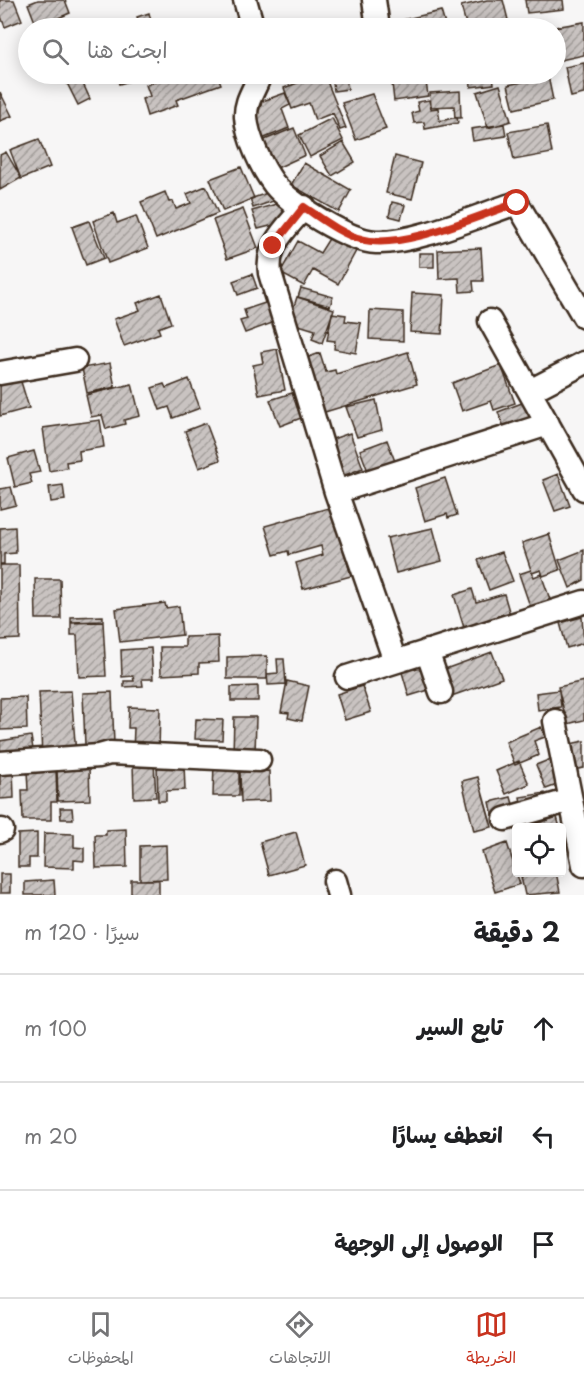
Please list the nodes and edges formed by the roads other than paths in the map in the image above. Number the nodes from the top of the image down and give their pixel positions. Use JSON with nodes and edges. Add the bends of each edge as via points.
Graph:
{"nodes":[{"id":1,"x":245,"y":0,"type":"edge"},
{"id":2,"x":374,"y":0,"type":"edge"},
{"id":3,"x":250,"y":18,"type":"edge"},
{"id":4,"x":377,"y":18,"type":"edge"},
{"id":5,"x":256,"y":84,"type":"edge"},
{"id":6,"x":304,"y":207,"type":"junction"},
{"id":7,"x":584,"y":316,"type":"edge"},
{"id":8,"x":490,"y":321,"type":"dead end"},
{"id":9,"x":75,"y":360,"type":"dead end"},
{"id":10,"x":584,"y":363,"type":"edge"},
{"id":11,"x":0,"y":373,"type":"edge"},
{"id":12,"x":530,"y":391,"type":"junction"},
{"id":13,"x":548,"y":424,"type":"junction"},
{"id":14,"x":584,"y":489,"type":"edge"},
{"id":15,"x":336,"y":492,"type":"junction"},
{"id":16,"x":584,"y":602,"type":"edge"},
{"id":17,"x":427,"y":651,"type":"junction"},
{"id":18,"x":395,"y":661,"type":"junction"},
{"id":19,"x":347,"y":676,"type":"dead end"},
{"id":20,"x":441,"y":692,"type":"dead end"},
{"id":21,"x":555,"y":721,"type":"dead end"},
{"id":22,"x":259,"y":760,"type":"dead end"},
{"id":23,"x":0,"y":763,"type":"edge"},
{"id":24,"x":571,"y":800,"type":"junction"},
{"id":25,"x":506,"y":819,"type":"dead end"},
{"id":26,"x":584,"y":866,"type":"edge"}],
"edges":[{"from":1,"to":3,"type":"street"},
{"from":2,"to":4,"type":"street"},
{"from":5,"to":6,"type":"street","via":[[247,106],[247,125],[274,183]]},
{"from":6,"to":7,"type":"street","via":[[338,229],[377,242],[426,234],[517,203]]},
{"from":6,"to":15,"type":"street","via":[[273,246],[269,264]]},
{"from":8,"to":12,"type":"street"},
{"from":9,"to":11,"type":"street"},
{"from":10,"to":12,"type":"street"},
{"from":12,"to":13,"type":"street"},
{"from":13,"to":14,"type":"street"},
{"from":13,"to":15,"type":"street"},
{"from":15,"to":18,"type":"street"},
{"from":16,"to":17,"type":"street"},
{"from":17,"to":18,"type":"street"},
{"from":17,"to":20,"type":"street"},
{"from":18,"to":19,"type":"street"},
{"from":21,"to":24,"type":"street"},
{"from":22,"to":23,"type":"street","via":[[110,753]]},
{"from":24,"to":25,"type":"street"},
{"from":24,"to":26,"type":"street"}]}
